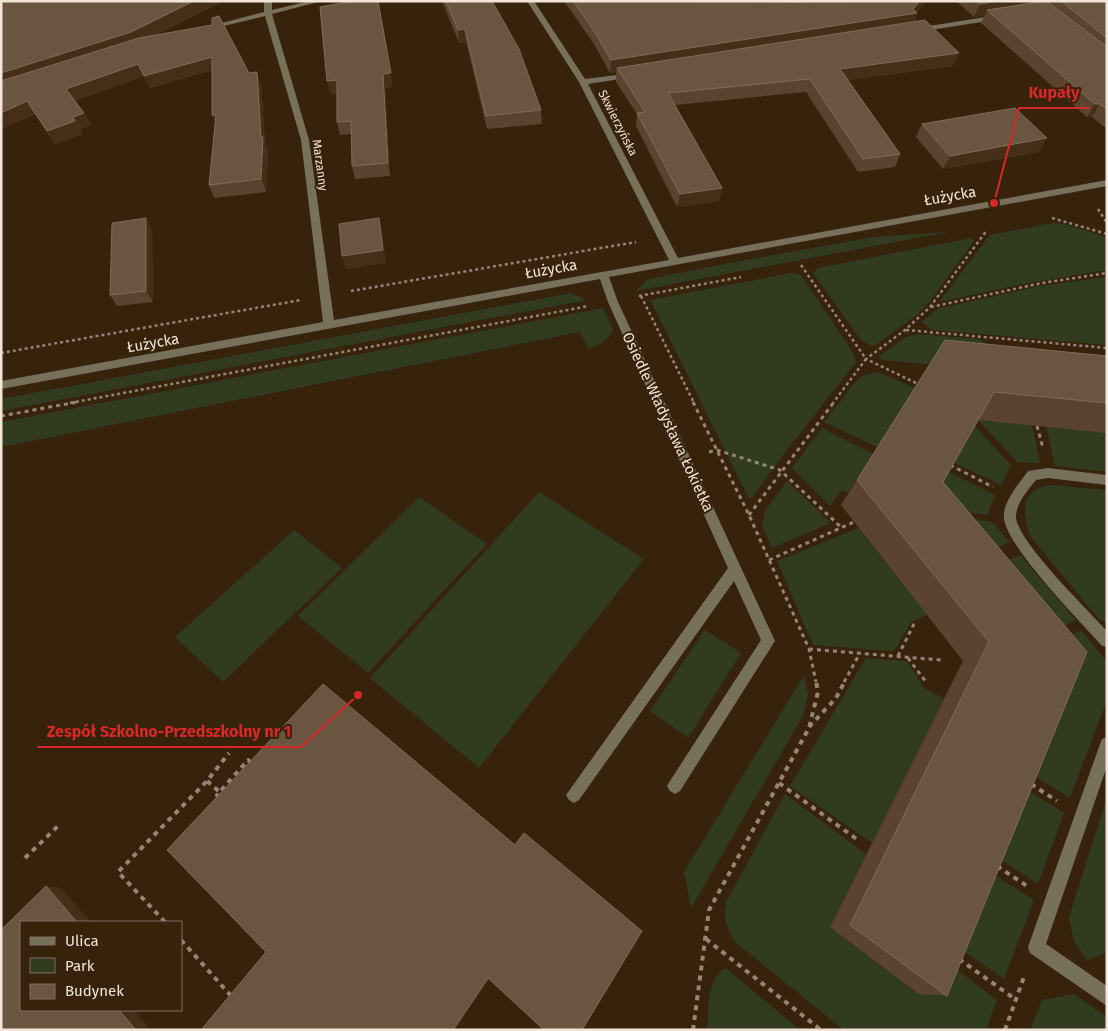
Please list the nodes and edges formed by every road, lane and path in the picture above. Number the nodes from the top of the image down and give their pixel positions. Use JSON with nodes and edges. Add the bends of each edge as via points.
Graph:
{"nodes":[{"id":1,"x":268,"y":1,"type":"edge"},
{"id":2,"x":318,"y":1,"type":"edge"},
{"id":3,"x":530,"y":1,"type":"edge"},
{"id":4,"x":268,"y":12,"type":"junction"},
{"id":5,"x":1004,"y":16,"type":"edge"},
{"id":6,"x":201,"y":29,"type":"edge"},
{"id":7,"x":909,"y":31,"type":"edge"},
{"id":8,"x":641,"y":73,"type":"edge"},
{"id":9,"x":583,"y":82,"type":"junction"},
{"id":10,"x":1107,"y":182,"type":"edge"},
{"id":11,"x":1104,"y":205,"type":"dead end"},
{"id":12,"x":1059,"y":215,"type":"dead end"},
{"id":13,"x":1107,"y":223,"type":"edge"},
{"id":14,"x":995,"y":229,"type":"dead end"},
{"id":15,"x":987,"y":230,"type":"junction"},
{"id":16,"x":978,"y":232,"type":"dead end"},
{"id":17,"x":1107,"y":234,"type":"edge"},
{"id":18,"x":663,"y":237,"type":"junction"},
{"id":19,"x":675,"y":261,"type":"junction"},
{"id":20,"x":810,"y":264,"type":"dead end"},
{"id":21,"x":801,"y":265,"type":"junction"},
{"id":22,"x":792,"y":267,"type":"dead end"},
{"id":23,"x":1107,"y":273,"type":"edge"},
{"id":24,"x":603,"y":275,"type":"junction"},
{"id":25,"x":745,"y":276,"type":"dead end"},
{"id":26,"x":325,"y":296,"type":"junction"},
{"id":27,"x":612,"y":302,"type":"junction"},
{"id":28,"x":930,"y":307,"type":"junction"},
{"id":29,"x":329,"y":326,"type":"junction"},
{"id":30,"x":906,"y":330,"type":"junction"},
{"id":31,"x":1107,"y":348,"type":"edge"},
{"id":32,"x":1,"y":353,"type":"edge"},
{"id":33,"x":866,"y":359,"type":"junction"},
{"id":34,"x":916,"y":384,"type":"edge"},
{"id":35,"x":1,"y":385,"type":"edge"},
{"id":36,"x":1,"y":416,"type":"edge"},
{"id":37,"x":684,"y":457,"type":"junction"},
{"id":38,"x":947,"y":464,"type":"edge"},
{"id":39,"x":780,"y":470,"type":"junction"},
{"id":40,"x":1107,"y":480,"type":"edge"},
{"id":41,"x":1016,"y":498,"type":"junction"},
{"id":42,"x":749,"y":514,"type":"dead end"},
{"id":43,"x":854,"y":522,"type":"dead end"},
{"id":44,"x":842,"y":528,"type":"junction"},
{"id":45,"x":769,"y":560,"type":"dead end"},
{"id":46,"x":735,"y":569,"type":"junction"},
{"id":47,"x":914,"y":624,"type":"dead end"},
{"id":48,"x":1107,"y":640,"type":"edge"},
{"id":49,"x":809,"y":649,"type":"dead end"},
{"id":50,"x":860,"y":653,"type":"junction"},
{"id":51,"x":898,"y":656,"type":"junction"},
{"id":52,"x":908,"y":657,"type":"junction"},
{"id":53,"x":941,"y":660,"type":"dead end"},
{"id":54,"x":926,"y":682,"type":"dead end"},
{"id":55,"x":809,"y":728,"type":"dead end"},
{"id":56,"x":1107,"y":744,"type":"edge"},
{"id":57,"x":229,"y":753,"type":"dead end"},
{"id":58,"x":250,"y":772,"type":"edge"},
{"id":59,"x":207,"y":781,"type":"junction"},
{"id":60,"x":1027,"y":781,"type":"edge"},
{"id":61,"x":778,"y":783,"type":"dead end"},
{"id":62,"x":675,"y":786,"type":"dead end"},
{"id":63,"x":574,"y":795,"type":"dead end"},
{"id":64,"x":1081,"y":816,"type":"junction"},
{"id":65,"x":58,"y":826,"type":"dead end"},
{"id":66,"x":858,"y":840,"type":"dead end"},
{"id":67,"x":25,"y":858,"type":"dead end"},
{"id":68,"x":994,"y":864,"type":"edge"},
{"id":69,"x":1050,"y":902,"type":"junction"},
{"id":70,"x":164,"y":921,"type":"edge"},
{"id":71,"x":705,"y":939,"type":"dead end"},
{"id":72,"x":182,"y":941,"type":"edge"},
{"id":73,"x":1036,"y":947,"type":"junction"},
{"id":74,"x":955,"y":956,"type":"edge"},
{"id":75,"x":1107,"y":997,"type":"edge"},
{"id":76,"x":235,"y":1000,"type":"edge"},
{"id":77,"x":1015,"y":1000,"type":"junction"},
{"id":78,"x":820,"y":1030,"type":"edge"},
{"id":79,"x":1004,"y":1030,"type":"edge"}],
"edges":[{"from":1,"to":4,"type":"street","name":"Marzanny"},
{"from":2,"to":4,"type":"street"},
{"from":3,"to":9,"type":"street","name":"Skwierzyńska"},
{"from":4,"to":6,"type":"street"},
{"from":4,"to":26,"type":"street","name":"Marzanny","via":[[305,140]]},
{"from":5,"to":7,"type":"street"},
{"from":8,"to":9,"type":"street"},
{"from":9,"to":18,"type":"street","name":"Skwierzyńska"},
{"from":10,"to":19,"type":"street","name":"Łużycka"},
{"from":11,"to":13,"type":"path","via":[[1096,206]]},
{"from":12,"to":17,"type":"path","via":[[1050,218]]},
{"from":14,"to":15,"type":"path"},
{"from":15,"to":16,"type":"path"},
{"from":15,"to":28,"type":"path"},
{"from":18,"to":19,"type":"street","name":"Skwierzyńska"},
{"from":18,"to":26,"type":"path"},
{"from":19,"to":24,"type":"street","name":"Łużycka"},
{"from":20,"to":21,"type":"path"},
{"from":21,"to":22,"type":"path"},
{"from":21,"to":33,"type":"path"},
{"from":23,"to":28,"type":"path"},
{"from":24,"to":27,"type":"street","name":"Osiedle Władysława Łokietka"},
{"from":24,"to":29,"type":"street","name":"Łużycka"},
{"from":25,"to":27,"type":"path"},
{"from":26,"to":29,"type":"street","name":"Marzanny"},
{"from":26,"to":32,"type":"path"},
{"from":27,"to":36,"type":"path"},
{"from":27,"to":37,"type":"street","name":"Osiedle Władysława Łokietka"},
{"from":28,"to":30,"type":"path"},
{"from":29,"to":35,"type":"street","name":"Łużycka"},
{"from":30,"to":31,"type":"path"},
{"from":30,"to":33,"type":"path"},
{"from":33,"to":34,"type":"path"},
{"from":33,"to":39,"type":"path"},
{"from":37,"to":39,"type":"path","via":[[717,450]]},
{"from":37,"to":46,"type":"street","name":"Osiedle Władysława Łokietka"},
{"from":38,"to":41,"type":"path"},
{"from":39,"to":42,"type":"path"},
{"from":39,"to":44,"type":"path"},
{"from":40,"to":41,"type":"street","via":[[1048,473],[1032,475]]},
{"from":41,"to":48,"type":"street","via":[[1010,517],[1011,528]]},
{"from":43,"to":44,"type":"path"},
{"from":44,"to":45,"type":"path"},
{"from":46,"to":62,"type":"street","name":"Osiedle Władysława Łokietka","via":[[768,641]]},
{"from":46,"to":63,"type":"street"},
{"from":47,"to":51,"type":"path"},
{"from":49,"to":50,"type":"path"},
{"from":50,"to":51,"type":"path"},
{"from":50,"to":55,"type":"path","via":[[836,698]]},
{"from":51,"to":52,"type":"path"},
{"from":52,"to":53,"type":"path"},
{"from":52,"to":54,"type":"path"},
{"from":56,"to":64,"type":"street"},
{"from":57,"to":59,"type":"path"},
{"from":58,"to":59,"type":"path","via":[[256,767],[248,760],[226,786],[217,795],[226,800]]},
{"from":59,"to":70,"type":"path","via":[[118,872]]},
{"from":60,"to":64,"type":"path"},
{"from":61,"to":66,"type":"path"},
{"from":64,"to":69,"type":"street"},
{"from":65,"to":67,"type":"path"},
{"from":68,"to":69,"type":"path"},
{"from":69,"to":73,"type":"street"},
{"from":71,"to":78,"type":"path"},
{"from":72,"to":76,"type":"path"},
{"from":73,"to":75,"type":"street"},
{"from":73,"to":77,"type":"path"},
{"from":74,"to":77,"type":"path"},
{"from":77,"to":79,"type":"path"}]}
